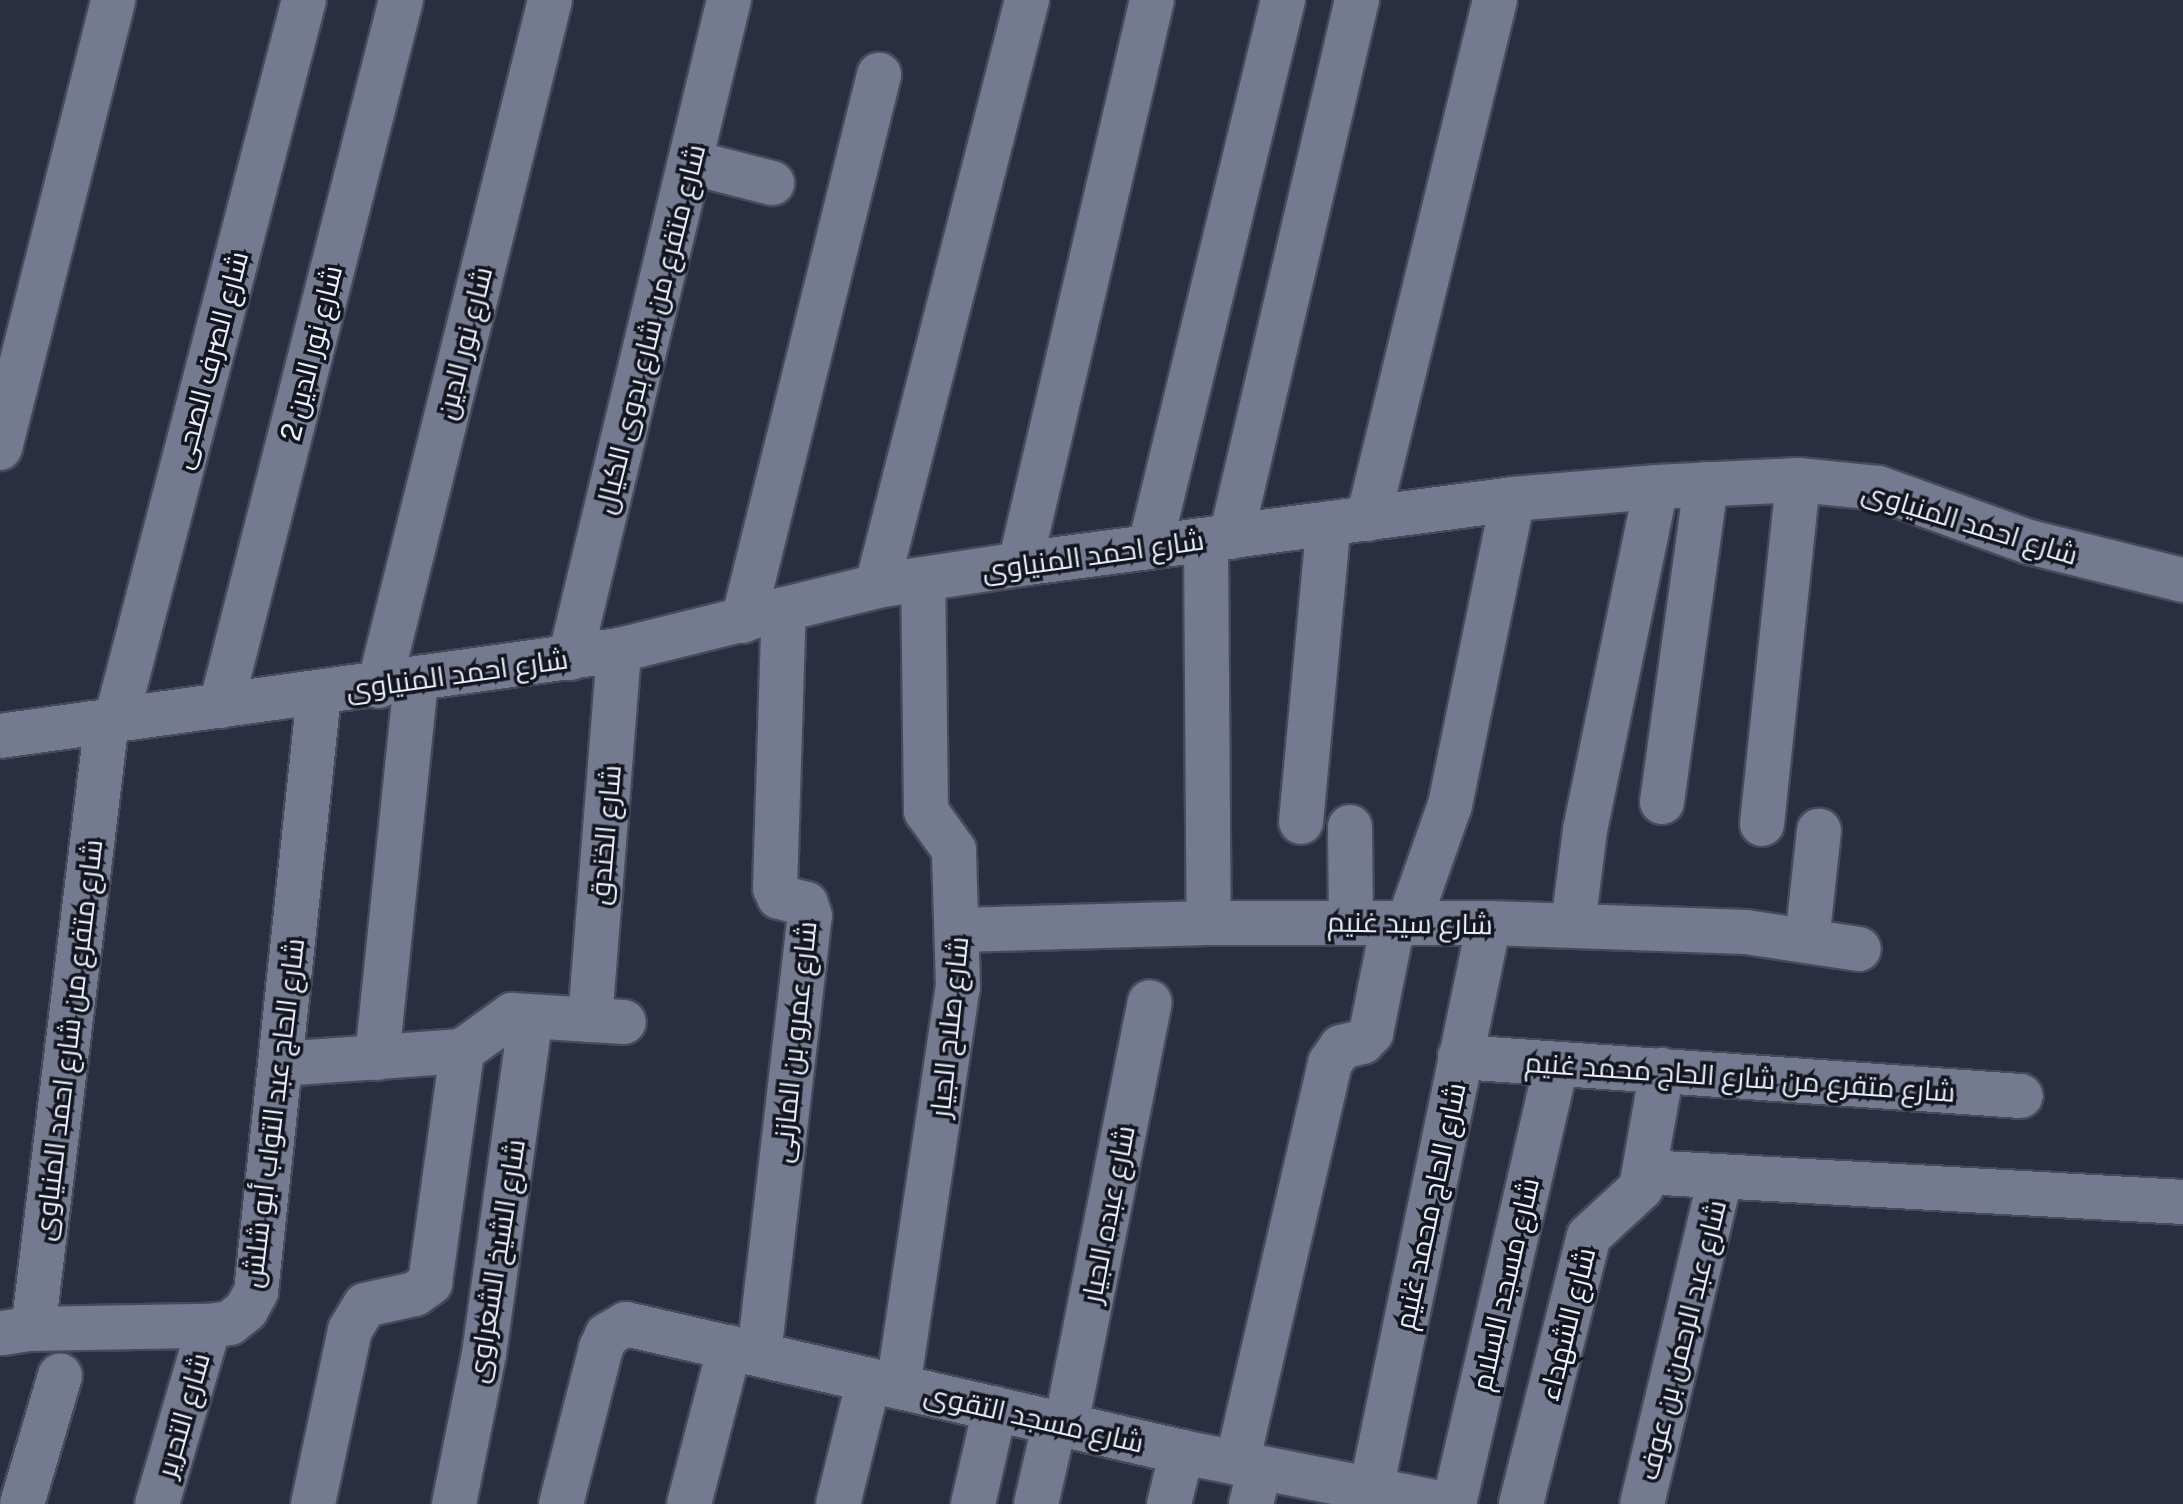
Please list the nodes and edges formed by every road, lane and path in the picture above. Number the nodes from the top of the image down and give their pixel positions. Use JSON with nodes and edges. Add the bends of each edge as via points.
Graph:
{"nodes":[{"id":1,"x":113,"y":0,"type":"edge"},
{"id":2,"x":304,"y":0,"type":"edge"},
{"id":3,"x":401,"y":0,"type":"edge"},
{"id":4,"x":550,"y":0,"type":"edge"},
{"id":5,"x":729,"y":0,"type":"edge"},
{"id":6,"x":1027,"y":0,"type":"edge"},
{"id":7,"x":1152,"y":0,"type":"edge"},
{"id":8,"x":1283,"y":0,"type":"edge"},
{"id":9,"x":1357,"y":0,"type":"edge"},
{"id":10,"x":1495,"y":0,"type":"edge"},
{"id":11,"x":879,"y":75,"type":"dead end"},
{"id":12,"x":690,"y":162,"type":"junction"},
{"id":13,"x":772,"y":183,"type":"dead end"},
{"id":14,"x":0,"y":448,"type":"edge"},
{"id":15,"x":1798,"y":480,"type":"junction"},
{"id":16,"x":1706,"y":484,"type":"junction"},
{"id":17,"x":1656,"y":487,"type":"junction"},
{"id":18,"x":1513,"y":499,"type":"junction"},
{"id":19,"x":1349,"y":521,"type":"junction"},
{"id":20,"x":1218,"y":538,"type":"junction"},
{"id":21,"x":1150,"y":546,"type":"junction"},
{"id":22,"x":1020,"y":564,"type":"junction"},
{"id":23,"x":923,"y":579,"type":"junction"},
{"id":24,"x":2183,"y":580,"type":"edge"},
{"id":25,"x":877,"y":586,"type":"junction"},
{"id":26,"x":784,"y":609,"type":"junction"},
{"id":27,"x":743,"y":621,"type":"junction"},
{"id":28,"x":619,"y":650,"type":"junction"},
{"id":29,"x":570,"y":658,"type":"junction"},
{"id":30,"x":398,"y":684,"type":"junction"},
{"id":31,"x":319,"y":694,"type":"junction"},
{"id":32,"x":221,"y":706,"type":"junction"},
{"id":33,"x":112,"y":720,"type":"junction"},
{"id":34,"x":0,"y":736,"type":"edge"},
{"id":35,"x":1662,"y":802,"type":"dead end"},
{"id":36,"x":1301,"y":822,"type":"dead end"},
{"id":37,"x":1762,"y":824,"type":"dead end"},
{"id":38,"x":1350,"y":827,"type":"dead end"},
{"id":39,"x":1819,"y":831,"type":"dead end"},
{"id":40,"x":1351,"y":922,"type":"junction"},
{"id":41,"x":1209,"y":923,"type":"junction"},
{"id":42,"x":1489,"y":923,"type":"junction"},
{"id":43,"x":1400,"y":924,"type":"junction"},
{"id":44,"x":1573,"y":925,"type":"junction"},
{"id":45,"x":959,"y":930,"type":"junction"},
{"id":46,"x":1807,"y":941,"type":"junction"},
{"id":47,"x":1859,"y":949,"type":"dead end"},
{"id":48,"x":1150,"y":1002,"type":"dead end"},
{"id":49,"x":531,"y":1017,"type":"junction"},
{"id":50,"x":462,"y":1051,"type":"junction"},
{"id":51,"x":1460,"y":1057,"type":"junction"},
{"id":52,"x":377,"y":1058,"type":"junction"},
{"id":53,"x":281,"y":1064,"type":"junction"},
{"id":54,"x":1556,"y":1064,"type":"junction"},
{"id":55,"x":1662,"y":1070,"type":"junction"},
{"id":56,"x":2021,"y":1096,"type":"dead end"},
{"id":57,"x":1645,"y":1172,"type":"junction"},
{"id":58,"x":1721,"y":1176,"type":"junction"},
{"id":59,"x":2183,"y":1202,"type":"edge"},
{"id":60,"x":209,"y":1326,"type":"junction"},
{"id":61,"x":15,"y":1331,"type":"edge"},
{"id":62,"x":744,"y":1351,"type":"junction"},
{"id":63,"x":60,"y":1376,"type":"dead end"},
{"id":64,"x":883,"y":1384,"type":"junction"},
{"id":65,"x":995,"y":1409,"type":"junction"},
{"id":66,"x":1060,"y":1424,"type":"junction"},
{"id":67,"x":1182,"y":1452,"type":"junction"},
{"id":68,"x":1249,"y":1478,"type":"edge"},
{"id":69,"x":1370,"y":1496,"type":"edge"},
{"id":70,"x":22,"y":1504,"type":"edge"},
{"id":71,"x":157,"y":1504,"type":"edge"},
{"id":72,"x":313,"y":1504,"type":"edge"},
{"id":73,"x":454,"y":1504,"type":"edge"},
{"id":74,"x":561,"y":1504,"type":"edge"},
{"id":75,"x":689,"y":1504,"type":"edge"},
{"id":76,"x":838,"y":1504,"type":"edge"},
{"id":77,"x":973,"y":1504,"type":"edge"},
{"id":78,"x":1036,"y":1504,"type":"edge"},
{"id":79,"x":1169,"y":1504,"type":"edge"},
{"id":80,"x":1444,"y":1504,"type":"edge"},
{"id":81,"x":1454,"y":1504,"type":"edge"},
{"id":82,"x":1521,"y":1504,"type":"edge"},
{"id":83,"x":1642,"y":1504,"type":"edge"}],
"edges":[{"from":1,"to":14,"type":"street"},
{"from":2,"to":33,"type":"street","name":"شارع الصرف الصحى"},
{"from":3,"to":32,"type":"street","name":"شارع نور الدين 2"},
{"from":4,"to":30,"type":"street","name":"شارع نور الدين"},
{"from":5,"to":12,"type":"street","name":"شارع متفرع من شارع بدوى الكيال"},
{"from":6,"to":25,"type":"street"},
{"from":7,"to":22,"type":"street"},
{"from":8,"to":21,"type":"street"},
{"from":9,"to":20,"type":"street"},
{"from":10,"to":19,"type":"street"},
{"from":11,"to":27,"type":"street"},
{"from":12,"to":13,"type":"street"},
{"from":12,"to":29,"type":"street","name":"شارع متفرع من شارع بدوى الكيال"},
{"from":15,"to":16,"type":"street","name":"شارع احمد المنياوى"},
{"from":15,"to":24,"type":"street","name":"شارع احمد المنياوى","via":[[1878,488],[2029,542]]},
{"from":15,"to":37,"type":"street"},
{"from":16,"to":17,"type":"street","name":"شارع احمد المنياوى"},
{"from":16,"to":35,"type":"street"},
{"from":17,"to":18,"type":"street","name":"شارع احمد المنياوى"},
{"from":17,"to":44,"type":"street","via":[[1585,830]]},
{"from":18,"to":19,"type":"street","name":"شارع احمد المنياوى"},
{"from":18,"to":43,"type":"street","via":[[1450,805]]},
{"from":19,"to":20,"type":"street","name":"شارع احمد المنياوى"},
{"from":19,"to":36,"type":"street"},
{"from":20,"to":21,"type":"street","name":"شارع احمد المنياوى"},
{"from":20,"to":41,"type":"street"},
{"from":21,"to":22,"type":"street","name":"شارع احمد المنياوى"},
{"from":22,"to":23,"type":"street","name":"شارع احمد المنياوى"},
{"from":23,"to":25,"type":"street","name":"شارع احمد المنياوى"},
{"from":23,"to":45,"type":"street","name":"شارع صلاح الجيار","via":[[926,811],[954,850]]},
{"from":25,"to":26,"type":"street","name":"شارع احمد المنياوى"},
{"from":26,"to":27,"type":"street","name":"شارع احمد المنياوى"},
{"from":26,"to":62,"type":"street","name":"شارع عمرو بن المازنى","via":[[775,888],[779,897],[806,904],[810,916]]},
{"from":27,"to":28,"type":"street","name":"شارع احمد المنياوى"},
{"from":28,"to":29,"type":"street","name":"شارع احمد المنياوى"},
{"from":28,"to":49,"type":"street","name":"شارع الخندق","via":[[607,1021]]},
{"from":29,"to":30,"type":"street","name":"شارع احمد المنياوى"},
{"from":30,"to":31,"type":"street","name":"شارع احمد المنياوى"},
{"from":30,"to":52,"type":"street","name":"شارع نور الدين"},
{"from":31,"to":32,"type":"street","name":"شارع احمد المنياوى"},
{"from":31,"to":53,"type":"street","name":"شارع الحاج عبد التواب أبو شلش"},
{"from":32,"to":33,"type":"street","name":"شارع احمد المنياوى"},
{"from":33,"to":34,"type":"street","name":"شارع احمد المنياوى"},
{"from":33,"to":61,"type":"street","name":"شارع متفرع من شارع احمد المنياوى"},
{"from":38,"to":40,"type":"street"},
{"from":39,"to":46,"type":"street"},
{"from":40,"to":41,"type":"street","name":"شارع سيد غنيم"},
{"from":40,"to":43,"type":"street","name":"شارع سيد غنيم"},
{"from":41,"to":45,"type":"street","name":"شارع سيد غنيم"},
{"from":42,"to":43,"type":"street","name":"شارع سيد غنيم"},
{"from":42,"to":44,"type":"street","name":"شارع سيد غنيم"},
{"from":42,"to":51,"type":"street","name":"شارع الحاج محمد غنيم"},
{"from":43,"to":68,"type":"street","via":[[1371,1033],[1362,1042],[1341,1047],[1330,1063]]},
{"from":44,"to":46,"type":"street","name":"شارع سيد غنيم","via":[[1746,932]]},
{"from":45,"to":64,"type":"street","name":"شارع صلاح الجيار","via":[[951,1052]]},
{"from":46,"to":47,"type":"street","name":"شارع سيد غنيم"},
{"from":48,"to":66,"type":"street","name":"شارع عبده الجيار"},
{"from":49,"to":50,"type":"street","via":[[512,1015]]},
{"from":49,"to":73,"type":"street","name":"شارع الشيخ الشعراوى","via":[[496,1277]]},
{"from":50,"to":52,"type":"street"},
{"from":50,"to":72,"type":"street","via":[[430,1283],[415,1294],[365,1305],[350,1330]]},
{"from":51,"to":54,"type":"street","name":"شارع متفرع من شارع الحاج محمد غنيم"},
{"from":51,"to":69,"type":"street","name":"شارع الحاج محمد غنيم"},
{"from":52,"to":53,"type":"street"},
{"from":53,"to":60,"type":"street","name":"شارع الحاج عبد التواب أبو شلش","via":[[256,1292],[230,1323]]},
{"from":54,"to":55,"type":"street","name":"شارع متفرع من شارع الحاج محمد غنيم"},
{"from":54,"to":81,"type":"street","name":"شارع مسجد السلام"},
{"from":55,"to":56,"type":"street","name":"شارع متفرع من شارع الحاج محمد غنيم"},
{"from":55,"to":57,"type":"street","name":"شارع الشهداء"},
{"from":57,"to":58,"type":"street"},
{"from":57,"to":82,"type":"street","name":"شارع الشهداء","via":[[1628,1204],[1589,1236]]},
{"from":58,"to":59,"type":"street"},
{"from":58,"to":83,"type":"street","name":"شارع عبد الرحمن بن عوف"},
{"from":60,"to":61,"type":"street","name":"شارع الحاج عبد التواب أبو شلش"},
{"from":60,"to":71,"type":"street","name":"شارع التحرير"},
{"from":62,"to":64,"type":"street","name":"شارع مسجد التقوى"},
{"from":62,"to":74,"type":"street","name":"شارع مسجد التقوى","via":[[626,1324],[615,1327],[601,1348]]},
{"from":62,"to":75,"type":"street"},
{"from":63,"to":70,"type":"street"},
{"from":64,"to":65,"type":"street","name":"شارع مسجد التقوى"},
{"from":64,"to":76,"type":"street","name":"شارع صلاح الجيار"},
{"from":65,"to":66,"type":"street","name":"شارع مسجد التقوى"},
{"from":65,"to":77,"type":"street"},
{"from":66,"to":67,"type":"street","name":"شارع مسجد التقوى"},
{"from":66,"to":78,"type":"street","name":"شارع عبده الجيار"},
{"from":67,"to":68,"type":"street","name":"شارع مسجد التقوى"},
{"from":67,"to":79,"type":"street"},
{"from":68,"to":69,"type":"street","name":"شارع مسجد التقوى"},
{"from":69,"to":80,"type":"street","name":"شارع مسجد التقوى"}]}
